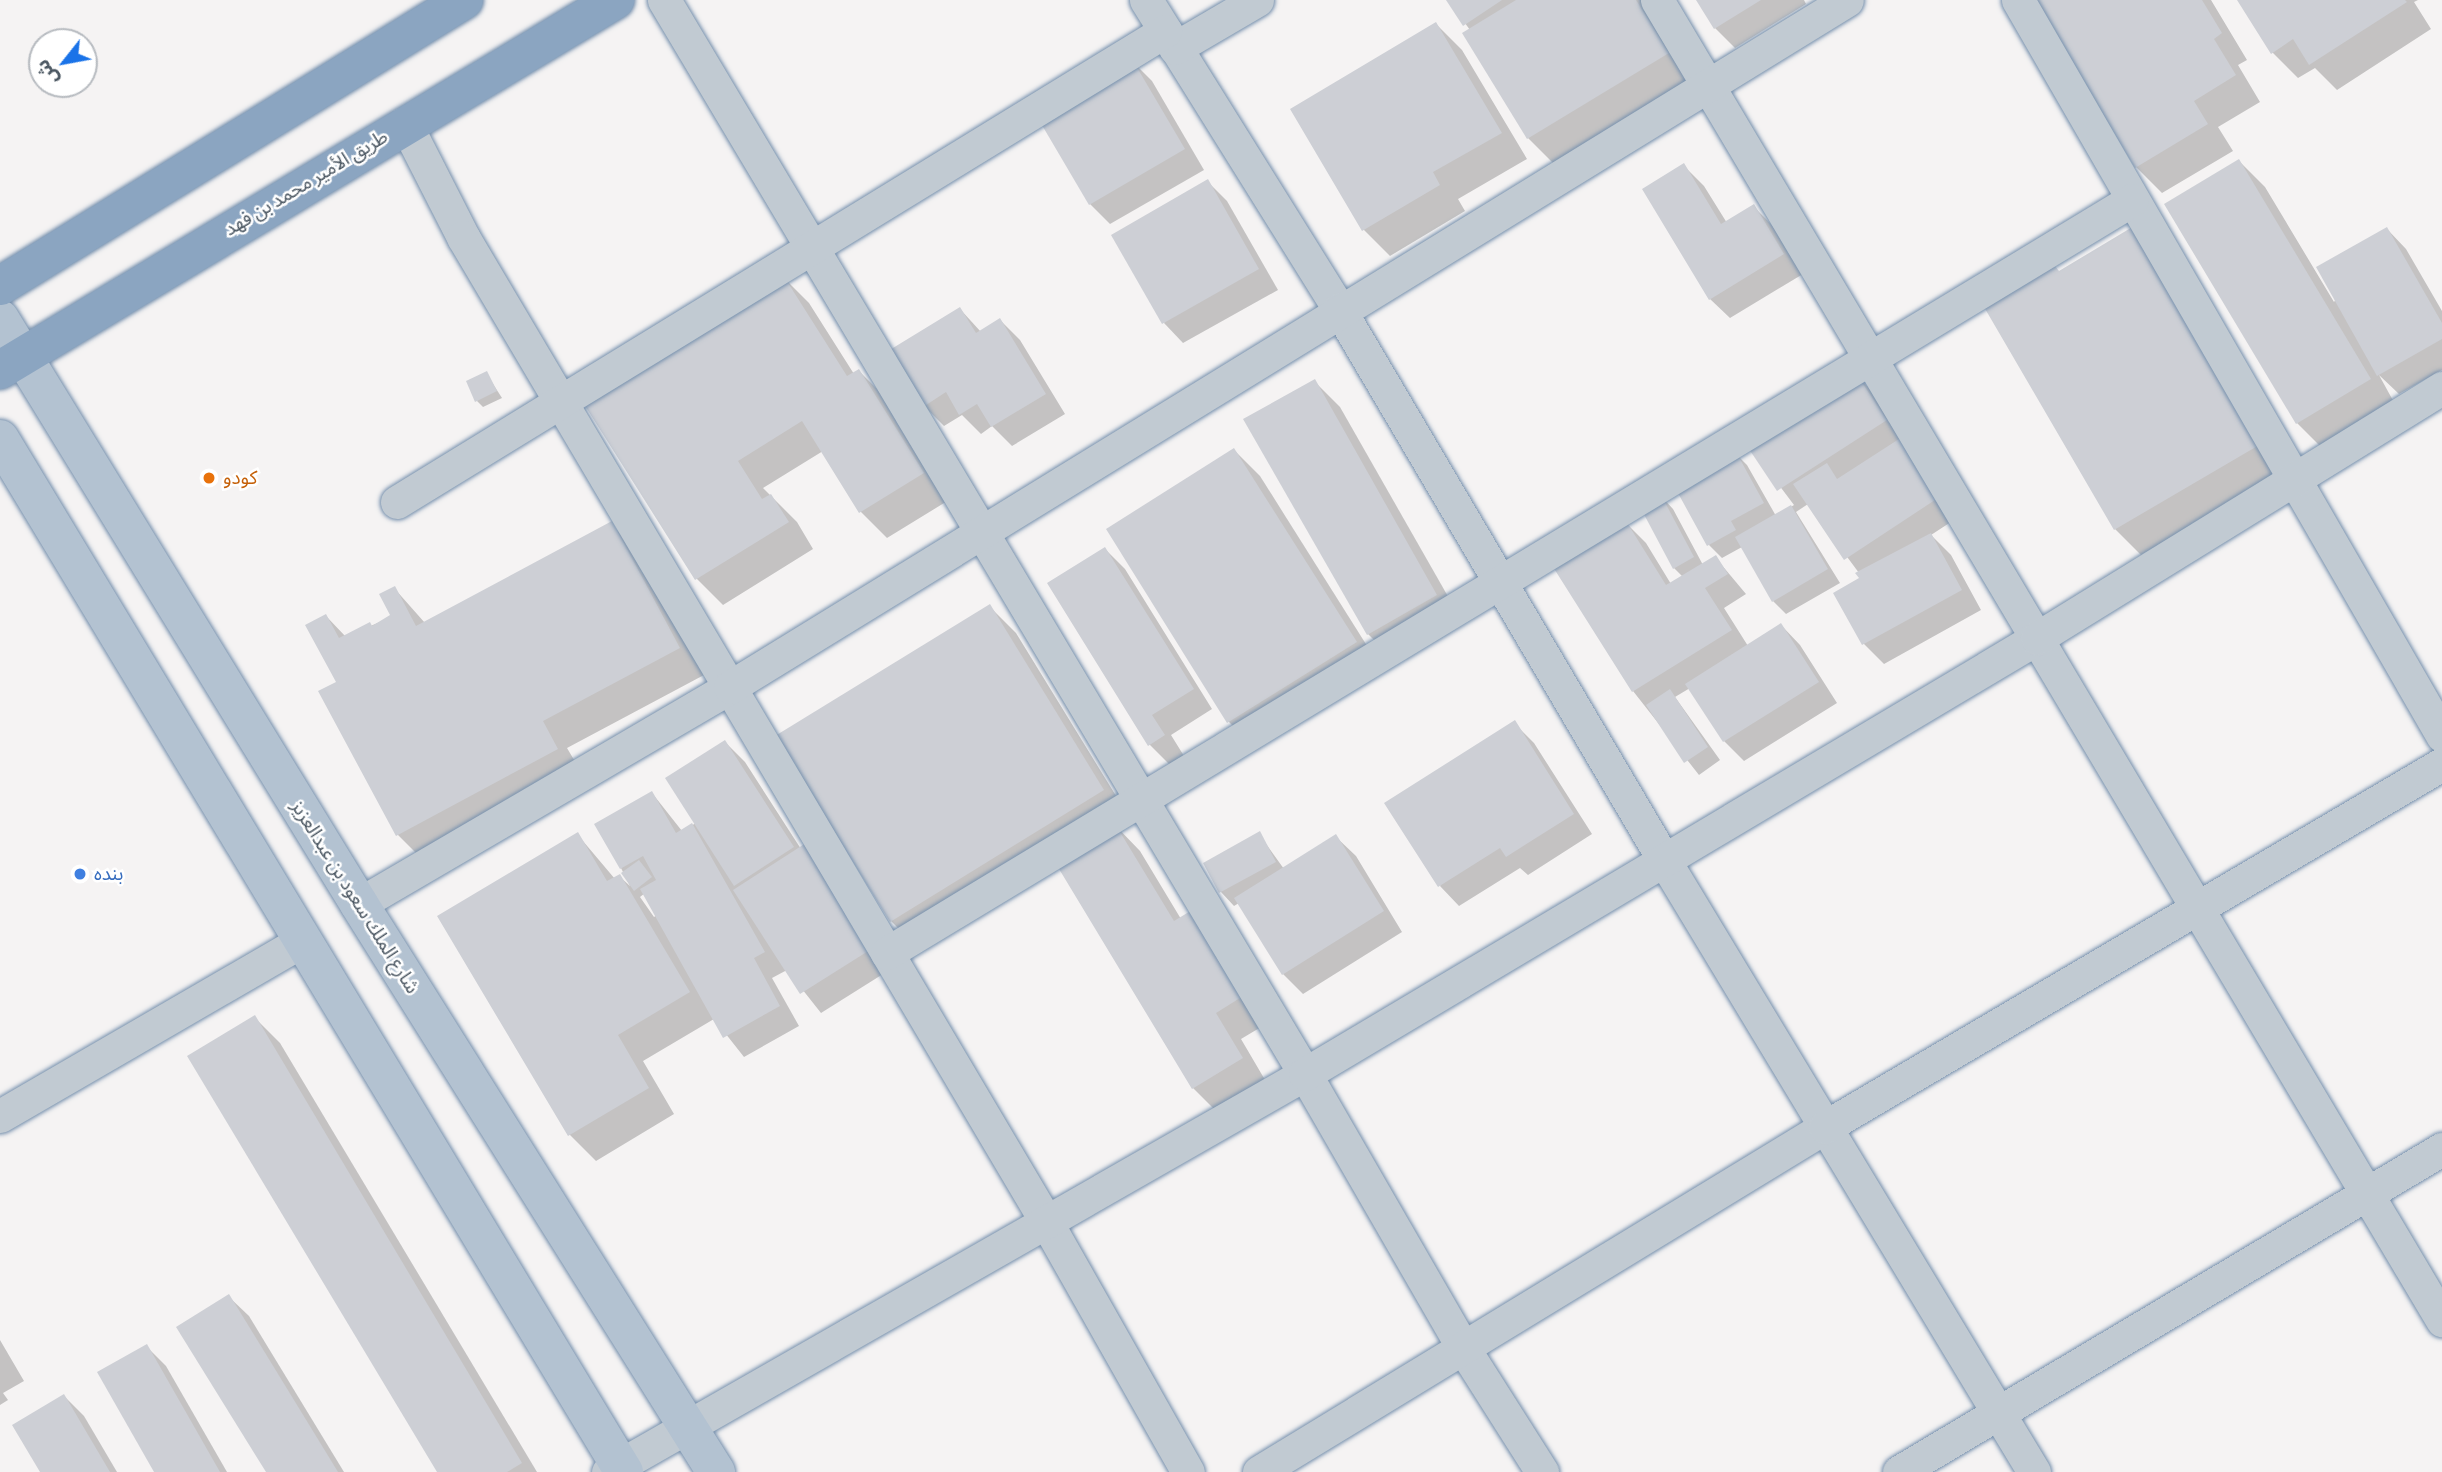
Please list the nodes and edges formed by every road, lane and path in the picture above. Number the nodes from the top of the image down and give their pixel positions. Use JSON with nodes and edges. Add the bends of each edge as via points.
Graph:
{"nodes":[{"id":1,"x":464,"y":0,"type":"edge"},
{"id":2,"x":615,"y":0,"type":"edge"},
{"id":3,"x":664,"y":0,"type":"edge"},
{"id":4,"x":1146,"y":0,"type":"edge"},
{"id":5,"x":1257,"y":0,"type":"edge"},
{"id":6,"x":1657,"y":0,"type":"edge"},
{"id":7,"x":1847,"y":0,"type":"edge"},
{"id":8,"x":2018,"y":0,"type":"edge"},
{"id":9,"x":1170,"y":40,"type":"junction"},
{"id":10,"x":1708,"y":86,"type":"junction"},
{"id":11,"x":405,"y":123,"type":"junction"},
{"id":12,"x":2132,"y":200,"type":"junction"},
{"id":13,"x":810,"y":248,"type":"junction"},
{"id":14,"x":0,"y":286,"type":"edge"},
{"id":15,"x":1339,"y":309,"type":"junction"},
{"id":16,"x":0,"y":319,"type":"edge"},
{"id":17,"x":1870,"y":357,"type":"junction"},
{"id":18,"x":11,"y":363,"type":"edge"},
{"id":19,"x":2442,"y":388,"type":"edge"},
{"id":20,"x":564,"y":402,"type":"junction"},
{"id":21,"x":0,"y":439,"type":"edge"},
{"id":22,"x":2291,"y":480,"type":"junction"},
{"id":23,"x":397,"y":502,"type":"dead end"},
{"id":24,"x":982,"y":531,"type":"junction"},
{"id":25,"x":1499,"y":582,"type":"junction"},
{"id":26,"x":2037,"y":638,"type":"junction"},
{"id":27,"x":730,"y":687,"type":"junction"},
{"id":28,"x":2442,"y":735,"type":"edge"},
{"id":29,"x":2442,"y":764,"type":"edge"},
{"id":30,"x":1141,"y":798,"type":"junction"},
{"id":31,"x":1664,"y":860,"type":"junction"},
{"id":32,"x":359,"y":904,"type":"junction"},
{"id":33,"x":2197,"y":907,"type":"junction"},
{"id":34,"x":302,"y":941,"type":"junction"},
{"id":35,"x":887,"y":954,"type":"junction"},
{"id":36,"x":1305,"y":1074,"type":"junction"},
{"id":37,"x":0,"y":1116,"type":"edge"},
{"id":38,"x":1825,"y":1127,"type":"junction"},
{"id":39,"x":2442,"y":1149,"type":"edge"},
{"id":40,"x":2369,"y":1194,"type":"junction"},
{"id":41,"x":1047,"y":1223,"type":"junction"},
{"id":42,"x":2442,"y":1320,"type":"edge"},
{"id":43,"x":1464,"y":1349,"type":"junction"},
{"id":44,"x":1999,"y":1413,"type":"junction"},
{"id":45,"x":689,"y":1429,"type":"junction"},
{"id":46,"x":618,"y":1470,"type":"edge"},
{"id":47,"x":716,"y":1472,"type":"edge"},
{"id":48,"x":1188,"y":1472,"type":"edge"},
{"id":49,"x":1259,"y":1472,"type":"edge"},
{"id":50,"x":1542,"y":1472,"type":"edge"},
{"id":51,"x":1899,"y":1472,"type":"edge"},
{"id":52,"x":2034,"y":1472,"type":"edge"}],
"edges":[{"from":1,"to":14,"type":"highway"},
{"from":2,"to":11,"type":"highway","name":"طريق الأمير محمد بن فهد"},
{"from":3,"to":13,"type":"street"},
{"from":4,"to":9,"type":"street"},
{"from":5,"to":9,"type":"street"},
{"from":6,"to":10,"type":"street"},
{"from":7,"to":10,"type":"street"},
{"from":8,"to":12,"type":"street"},
{"from":9,"to":13,"type":"street"},
{"from":9,"to":15,"type":"street"},
{"from":10,"to":15,"type":"street"},
{"from":10,"to":17,"type":"street"},
{"from":11,"to":18,"type":"highway","name":"طريق الأمير محمد بن فهد"},
{"from":11,"to":20,"type":"street","via":[[463,237]]},
{"from":12,"to":17,"type":"street"},
{"from":12,"to":22,"type":"street"},
{"from":13,"to":20,"type":"street"},
{"from":13,"to":24,"type":"street"},
{"from":15,"to":24,"type":"street"},
{"from":15,"to":25,"type":"street"},
{"from":16,"to":18,"type":"main road","name":"شارع الملك سعود بن عبدالعزيز"},
{"from":17,"to":25,"type":"street"},
{"from":17,"to":26,"type":"street"},
{"from":18,"to":32,"type":"main road","name":"شارع الملك سعود بن عبدالعزيز"},
{"from":19,"to":22,"type":"street"},
{"from":20,"to":23,"type":"street"},
{"from":20,"to":27,"type":"street"},
{"from":21,"to":34,"type":"main road"},
{"from":22,"to":26,"type":"street"},
{"from":22,"to":28,"type":"street"},
{"from":24,"to":27,"type":"street"},
{"from":24,"to":30,"type":"street"},
{"from":25,"to":30,"type":"street"},
{"from":25,"to":31,"type":"street"},
{"from":26,"to":31,"type":"street"},
{"from":26,"to":33,"type":"street"},
{"from":27,"to":32,"type":"street"},
{"from":27,"to":35,"type":"street"},
{"from":29,"to":33,"type":"street"},
{"from":30,"to":35,"type":"street"},
{"from":30,"to":36,"type":"street"},
{"from":31,"to":36,"type":"street"},
{"from":31,"to":38,"type":"street"},
{"from":32,"to":45,"type":"main road","name":"شارع الملك سعود بن عبدالعزيز"},
{"from":33,"to":38,"type":"street"},
{"from":33,"to":40,"type":"street"},
{"from":34,"to":37,"type":"street"},
{"from":34,"to":46,"type":"main road"},
{"from":35,"to":41,"type":"street"},
{"from":36,"to":41,"type":"street"},
{"from":36,"to":43,"type":"street"},
{"from":38,"to":43,"type":"street"},
{"from":38,"to":44,"type":"street"},
{"from":39,"to":40,"type":"street"},
{"from":40,"to":42,"type":"street"},
{"from":40,"to":44,"type":"street"},
{"from":41,"to":45,"type":"street"},
{"from":41,"to":48,"type":"street"},
{"from":43,"to":49,"type":"street"},
{"from":43,"to":50,"type":"street"},
{"from":44,"to":51,"type":"street"},
{"from":44,"to":52,"type":"street"},
{"from":45,"to":46,"type":"street"},
{"from":45,"to":47,"type":"main road","name":"شارع الملك سعود بن عبدالعزيز"}]}
